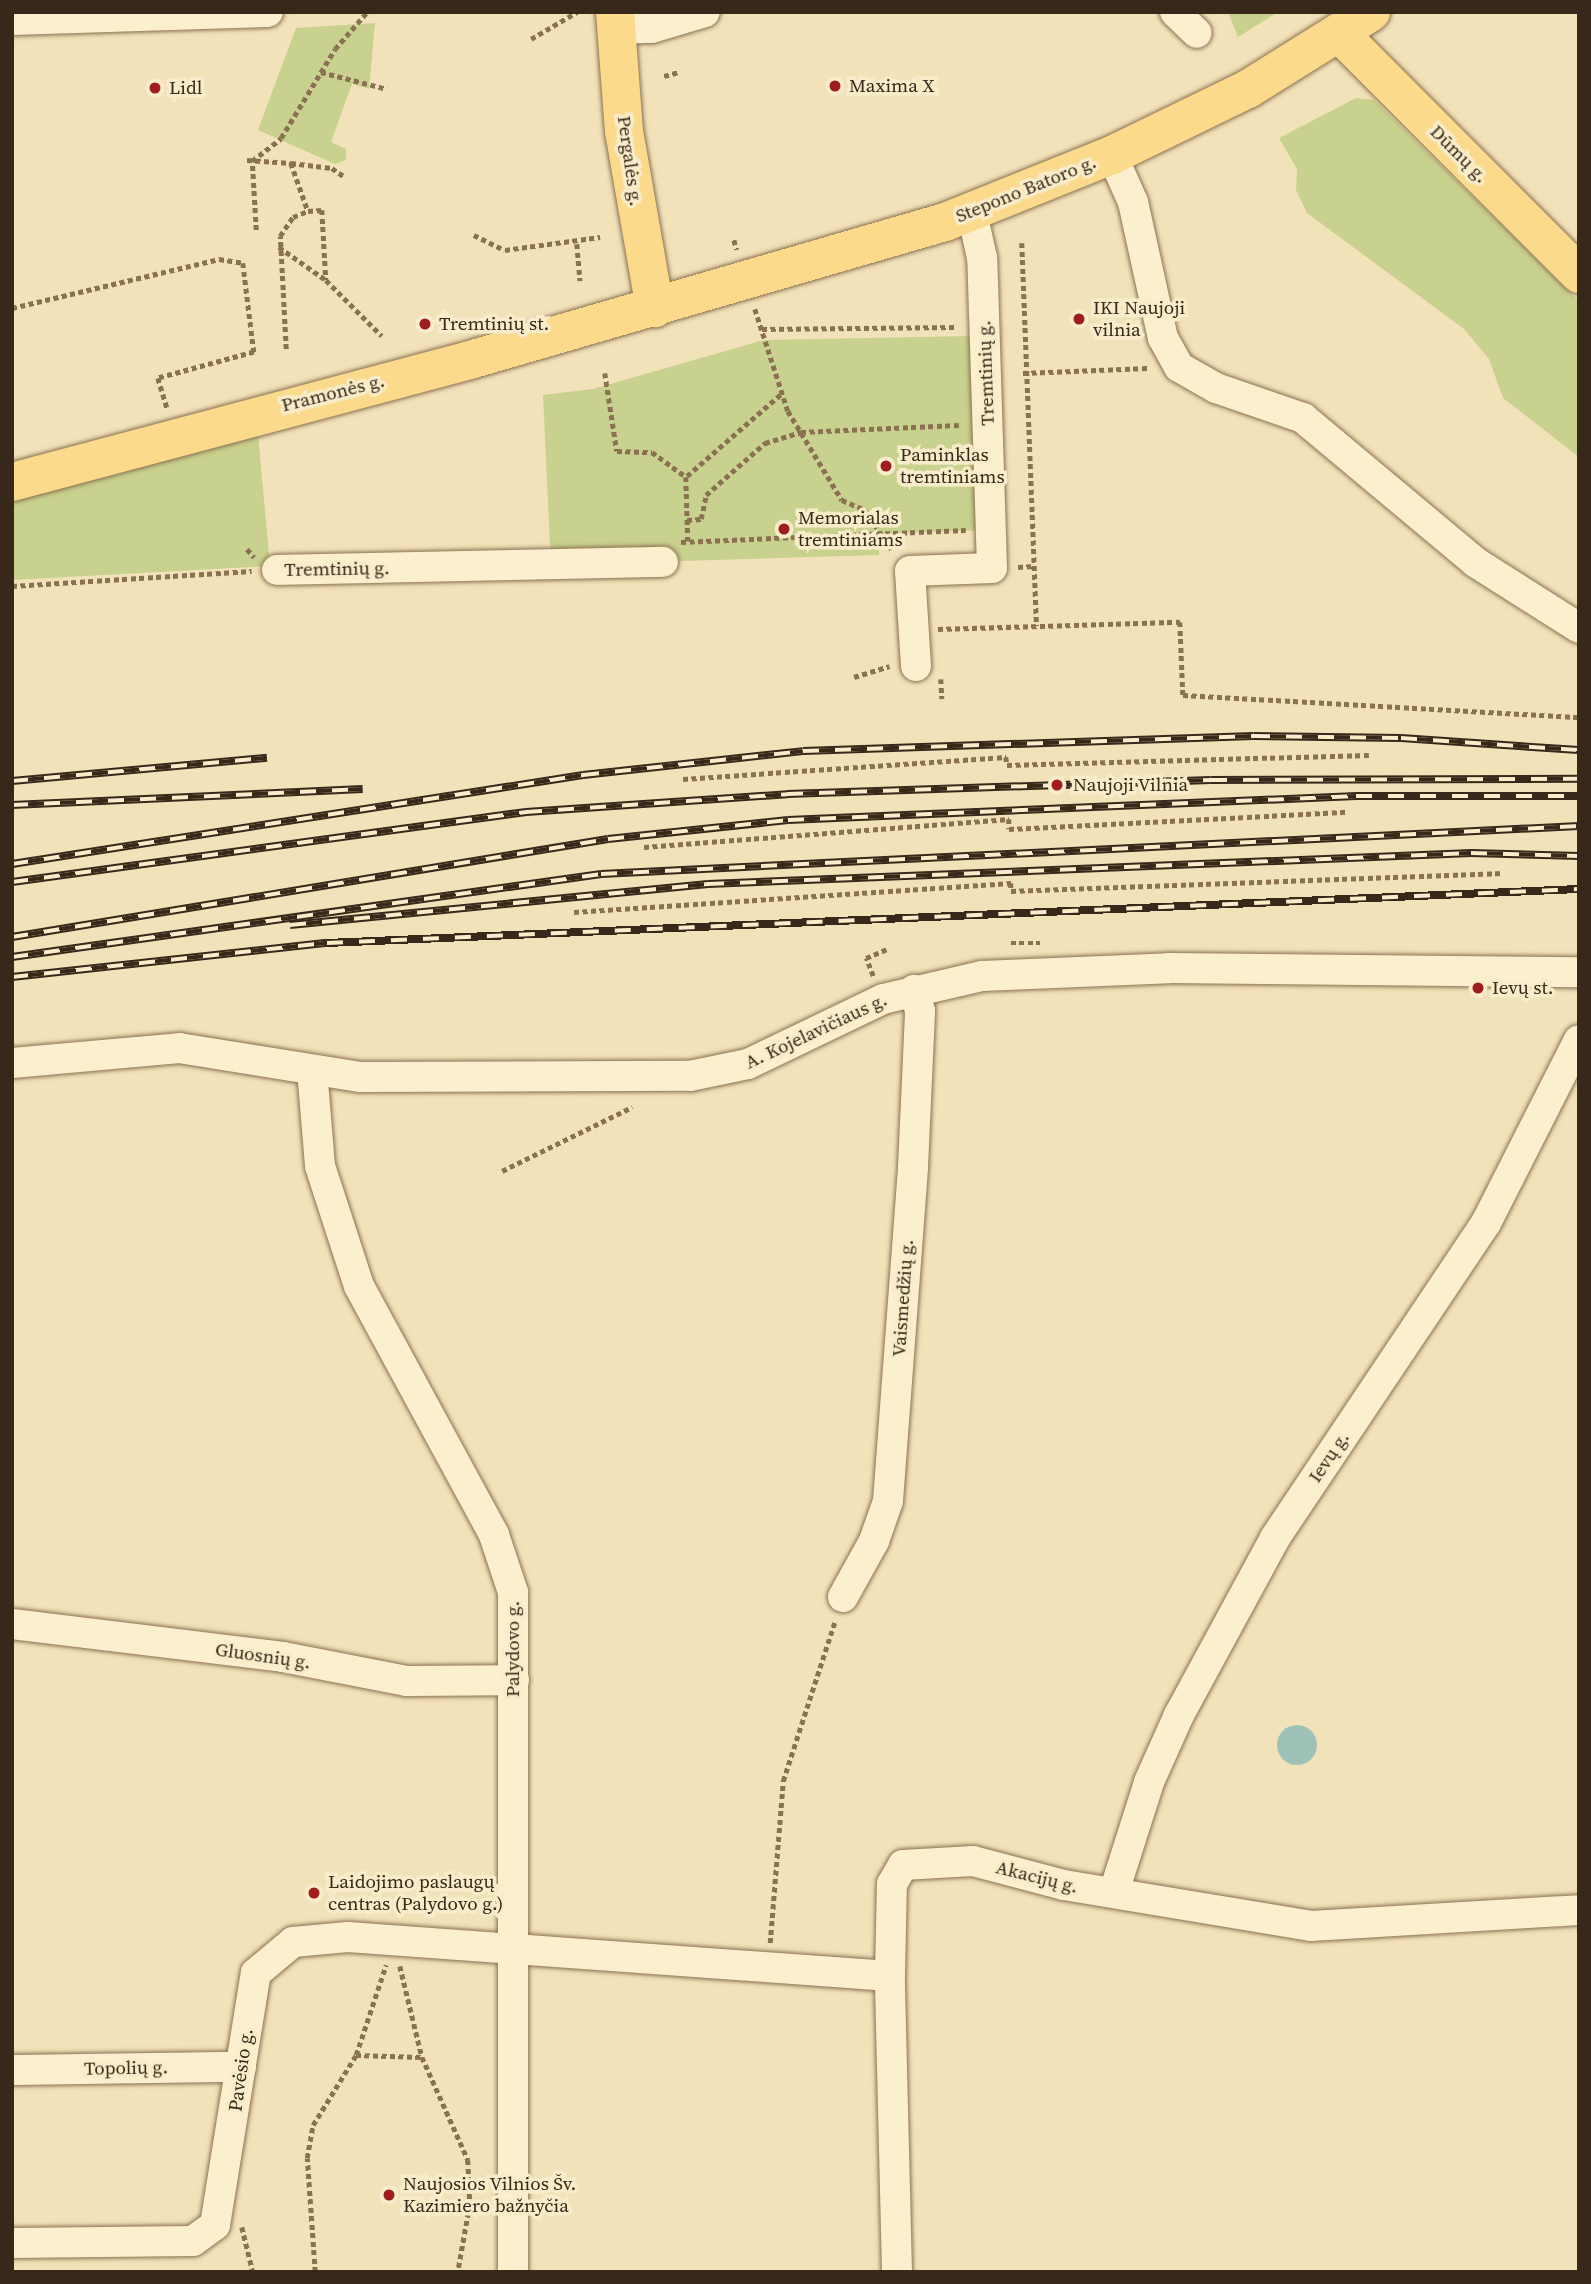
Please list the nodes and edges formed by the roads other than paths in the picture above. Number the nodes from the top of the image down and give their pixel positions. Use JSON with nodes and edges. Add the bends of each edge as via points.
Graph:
{"nodes":[{"id":1,"x":268,"y":12,"type":"edge"},
{"id":2,"x":705,"y":12,"type":"edge"},
{"id":3,"x":1175,"y":12,"type":"edge"},
{"id":4,"x":1371,"y":12,"type":"edge"},
{"id":5,"x":12,"y":20,"type":"edge"},
{"id":6,"x":615,"y":21,"type":"edge"},
{"id":7,"x":1197,"y":33,"type":"dead end"},
{"id":8,"x":1340,"y":34,"type":"junction"},
{"id":9,"x":1112,"y":155,"type":"junction"},
{"id":10,"x":972,"y":212,"type":"junction"},
{"id":11,"x":1579,"y":274,"type":"edge"},
{"id":12,"x":655,"y":308,"type":"junction"},
{"id":13,"x":12,"y":482,"type":"edge"},
{"id":14,"x":663,"y":562,"type":"dead end"},
{"id":15,"x":277,"y":570,"type":"road end"},
{"id":16,"x":1579,"y":628,"type":"edge"},
{"id":17,"x":916,"y":666,"type":"dead end"},
{"id":18,"x":1579,"y":972,"type":"edge"},
{"id":19,"x":914,"y":990,"type":"junction"},
{"id":20,"x":1579,"y":1040,"type":"edge"},
{"id":21,"x":12,"y":1063,"type":"edge"},
{"id":22,"x":312,"y":1070,"type":"junction"},
{"id":23,"x":843,"y":1597,"type":"road end"},
{"id":24,"x":12,"y":1624,"type":"edge"},
{"id":25,"x":514,"y":1680,"type":"junction"},
{"id":26,"x":1114,"y":1892,"type":"junction"},
{"id":27,"x":1579,"y":1910,"type":"edge"},
{"id":28,"x":512,"y":1951,"type":"junction"},
{"id":29,"x":890,"y":1976,"type":"junction"},
{"id":30,"x":241,"y":2067,"type":"junction"},
{"id":31,"x":12,"y":2070,"type":"edge"},
{"id":32,"x":12,"y":2243,"type":"edge"},
{"id":33,"x":513,"y":2272,"type":"edge"},
{"id":34,"x":897,"y":2272,"type":"edge"}],
"edges":[{"from":1,"to":5,"type":"street"},
{"from":2,"to":6,"type":"street","via":[[652,28]]},
{"from":3,"to":7,"type":"street"},
{"from":4,"to":8,"type":"main road","name":"Stepono Batoro g."},
{"from":6,"to":12,"type":"main road","name":"Pergalės g.","via":[[624,131]]},
{"from":8,"to":9,"type":"main road","name":"Stepono Batoro g.","via":[[1248,89]]},
{"from":8,"to":11,"type":"main road","name":"Dūmų g."},
{"from":9,"to":10,"type":"main road","name":"Stepono Batoro g."},
{"from":9,"to":16,"type":"street","via":[[1133,202],[1163,338],[1179,367],[1216,388],[1303,418],[1475,562]]},
{"from":10,"to":12,"type":"main road","name":"Stepono Batoro g."},
{"from":10,"to":17,"type":"street","name":"Tremtinių g.","via":[[982,258],[992,568],[910,571]]},
{"from":12,"to":13,"type":"main road","name":"Pramonės g."},
{"from":14,"to":15,"type":"street","name":"Tremtinių g."},
{"from":18,"to":19,"type":"street","name":"A. Kojelavičiaus g.","via":[[1051,969]]},
{"from":19,"to":22,"type":"street","name":"A. Kojelavičiaus g.","via":[[883,999],[748,1064],[690,1076],[361,1077]]},
{"from":19,"to":23,"type":"street","name":"Vaismedžių g.","via":[[920,1011],[914,1154],[888,1500],[874,1541]]},
{"from":20,"to":26,"type":"street","name":"Ievų g.","via":[[1486,1223],[1268,1550],[1179,1714],[1149,1782]]},
{"from":21,"to":22,"type":"street","name":"A. Kojelavičiaus g.","via":[[179,1048]]},
{"from":22,"to":25,"type":"street","name":"Palydovo g.","via":[[320,1166],[359,1286],[494,1535],[513,1591]]},
{"from":24,"to":25,"type":"street","name":"Gluosnių g.","via":[[283,1657],[407,1681]]},
{"from":25,"to":28,"type":"street","name":"Palydovo g."},
{"from":26,"to":27,"type":"street","name":"Akacijų g.","via":[[1311,1926]]},
{"from":26,"to":29,"type":"street","name":"Akacijų g.","via":[[973,1861],[903,1865],[892,1884]]},
{"from":28,"to":29,"type":"street","name":"Pavėsio g."},
{"from":28,"to":30,"type":"street","name":"Pavėsio g.","via":[[394,1941],[293,1942],[256,1973]]},
{"from":28,"to":33,"type":"street","name":"Palydovo g."},
{"from":29,"to":34,"type":"street","name":"Akacijų g."},
{"from":30,"to":31,"type":"street","name":"Topolių g."},
{"from":30,"to":32,"type":"street","name":"Pavėsio g.","via":[[222,2213],[193,2241]]}]}
